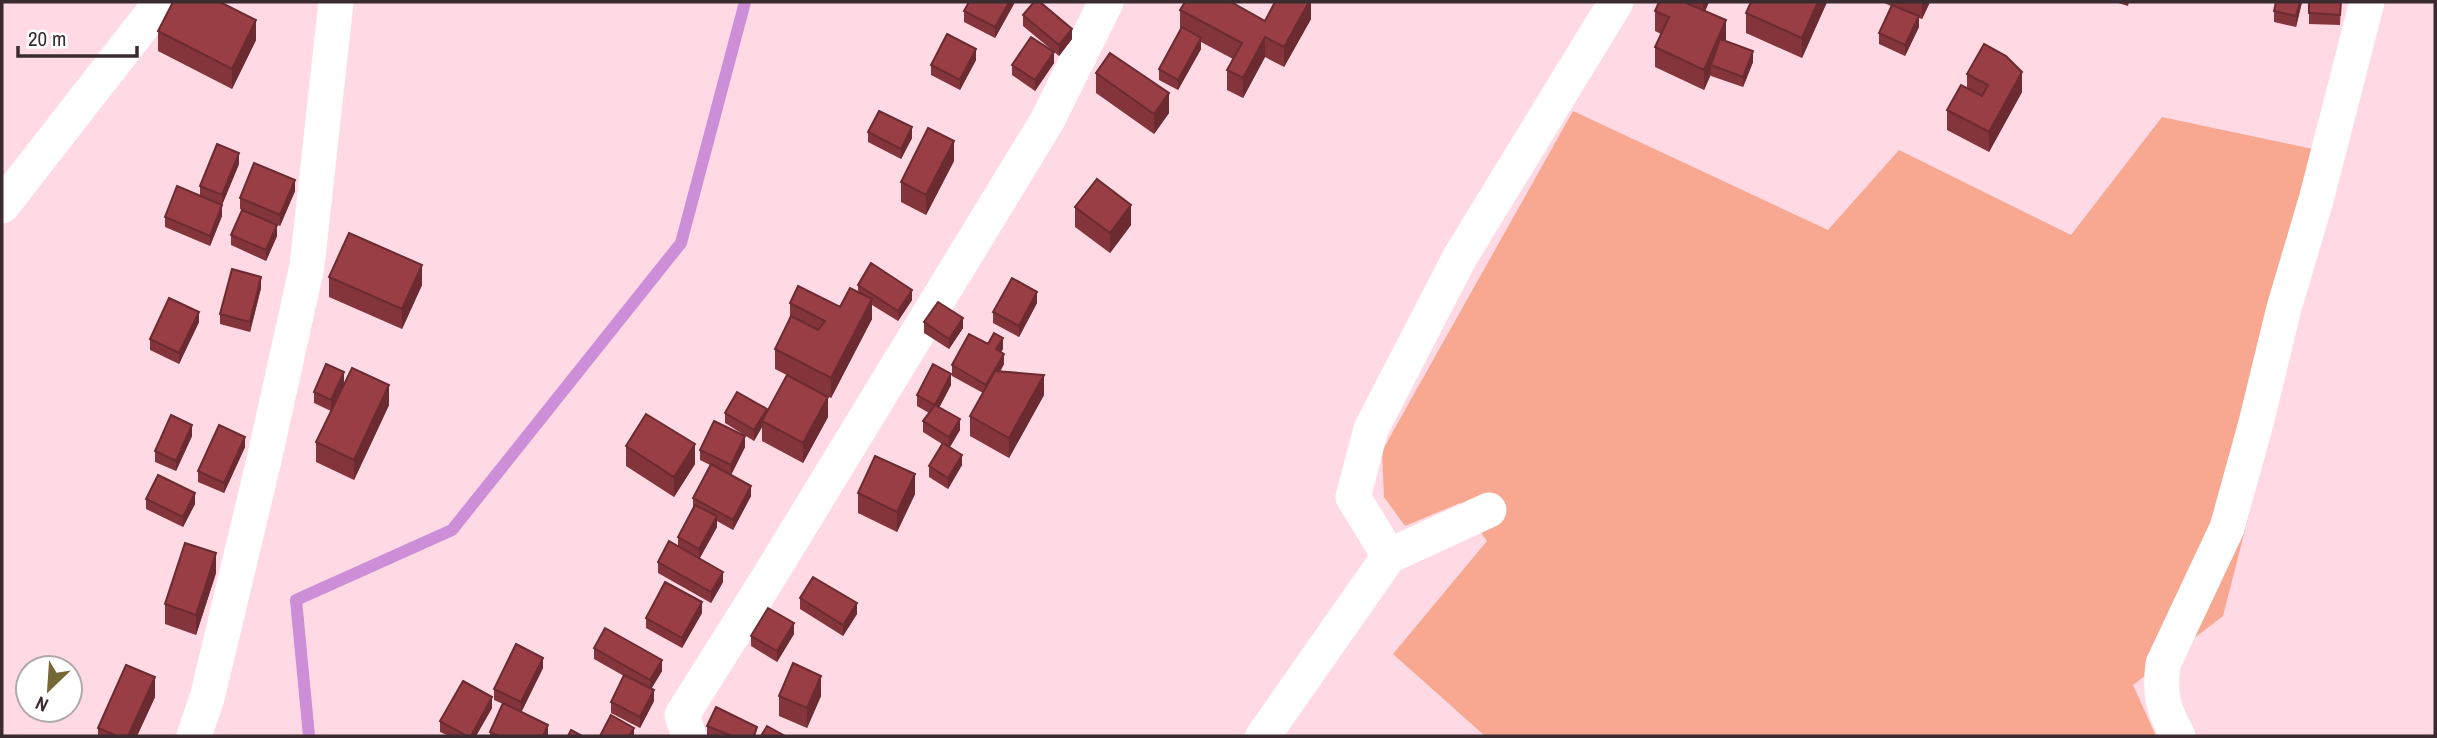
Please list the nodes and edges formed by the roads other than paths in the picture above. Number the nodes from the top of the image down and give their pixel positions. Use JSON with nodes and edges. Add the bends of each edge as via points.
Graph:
{"nodes":[{"id":1,"x":161,"y":2,"type":"edge"},
{"id":2,"x":336,"y":2,"type":"edge"},
{"id":3,"x":1105,"y":2,"type":"edge"},
{"id":4,"x":1616,"y":2,"type":"edge"},
{"id":5,"x":2367,"y":2,"type":"edge"},
{"id":6,"x":2,"y":206,"type":"edge"},
{"id":7,"x":1489,"y":510,"type":"dead end"},
{"id":8,"x":1389,"y":556,"type":"junction"},
{"id":9,"x":194,"y":736,"type":"edge"},
{"id":10,"x":689,"y":736,"type":"edge"},
{"id":11,"x":1263,"y":736,"type":"edge"},
{"id":12,"x":2178,"y":736,"type":"edge"}],
"edges":[{"from":1,"to":6,"type":"street"},
{"from":2,"to":9,"type":"street","via":[[307,266],[214,671]]},
{"from":3,"to":10,"type":"street","via":[[1047,121],[682,715]]},
{"from":4,"to":8,"type":"street","via":[[1460,257],[1371,429],[1353,497]]},
{"from":5,"to":12,"type":"street","via":[[2227,528],[2163,664],[2160,688]]},
{"from":7,"to":8,"type":"street"},
{"from":8,"to":11,"type":"street"}]}
